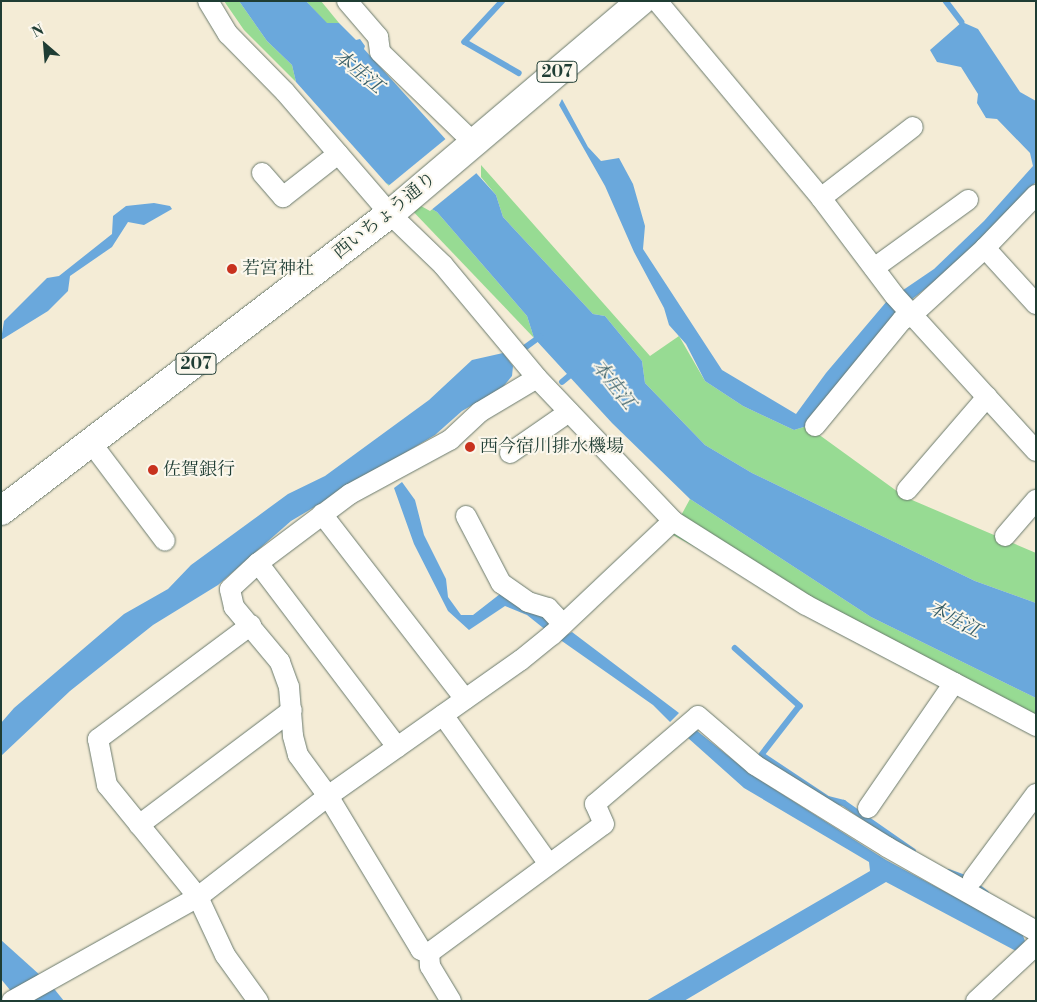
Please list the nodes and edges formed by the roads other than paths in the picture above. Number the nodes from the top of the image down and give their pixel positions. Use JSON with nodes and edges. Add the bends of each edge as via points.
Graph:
{"nodes":[{"id":1,"x":208,"y":1,"type":"edge"},
{"id":2,"x":642,"y":1,"type":"edge"},
{"id":3,"x":657,"y":1,"type":"edge"},
{"id":4,"x":361,"y":6,"type":"edge"},
{"id":5,"x":913,"y":127,"type":"dead end"},
{"id":6,"x":474,"y":143,"type":"junction"},
{"id":7,"x":338,"y":154,"type":"junction"},
{"id":8,"x":262,"y":173,"type":"dead end"},
{"id":9,"x":1036,"y":195,"type":"edge"},
{"id":10,"x":821,"y":198,"type":"junction"},
{"id":11,"x":968,"y":200,"type":"dead end"},
{"id":12,"x":390,"y":214,"type":"junction"},
{"id":13,"x":985,"y":248,"type":"junction"},
{"id":14,"x":874,"y":268,"type":"junction"},
{"id":15,"x":1036,"y":304,"type":"edge"},
{"id":16,"x":904,"y":306,"type":"junction"},
{"id":17,"x":532,"y":372,"type":"junction"},
{"id":18,"x":987,"y":398,"type":"junction"},
{"id":19,"x":569,"y":412,"type":"junction"},
{"id":20,"x":814,"y":426,"type":"dead end"},
{"id":21,"x":92,"y":444,"type":"junction"},
{"id":22,"x":1036,"y":450,"type":"edge"},
{"id":23,"x":510,"y":453,"type":"dead end"},
{"id":24,"x":907,"y":490,"type":"dead end"},
{"id":25,"x":1036,"y":500,"type":"edge"},
{"id":26,"x":1,"y":511,"type":"edge"},
{"id":27,"x":322,"y":514,"type":"junction"},
{"id":28,"x":466,"y":516,"type":"dead end"},
{"id":29,"x":673,"y":521,"type":"junction"},
{"id":30,"x":1005,"y":536,"type":"dead end"},
{"id":31,"x":165,"y":541,"type":"dead end"},
{"id":32,"x":258,"y":563,"type":"junction"},
{"id":33,"x":250,"y":625,"type":"junction"},
{"id":34,"x":558,"y":629,"type":"junction"},
{"id":35,"x":954,"y":683,"type":"junction"},
{"id":36,"x":465,"y":699,"type":"junction"},
{"id":37,"x":292,"y":710,"type":"junction"},
{"id":38,"x":443,"y":715,"type":"junction"},
{"id":39,"x":1036,"y":726,"type":"edge"},
{"id":40,"x":397,"y":748,"type":"junction"},
{"id":41,"x":1036,"y":794,"type":"edge"},
{"id":42,"x":328,"y":796,"type":"junction"},
{"id":43,"x":868,"y":808,"type":"dead end"},
{"id":44,"x":139,"y":825,"type":"junction"},
{"id":45,"x":548,"y":863,"type":"junction"},
{"id":46,"x":974,"y":879,"type":"dead end"},
{"id":47,"x":198,"y":897,"type":"junction"},
{"id":48,"x":1036,"y":931,"type":"edge"},
{"id":49,"x":1036,"y":945,"type":"edge"},
{"id":50,"x":429,"y":952,"type":"junction"},
{"id":51,"x":442,"y":997,"type":"edge"},
{"id":52,"x":12,"y":1001,"type":"edge"},
{"id":53,"x":258,"y":1001,"type":"edge"},
{"id":54,"x":976,"y":1001,"type":"edge"}],
"edges":[{"from":1,"to":7,"type":"street","via":[[228,34],[285,92]]},
{"from":2,"to":6,"type":"highway","name":"西いちょう通り","number":"207"},
{"from":3,"to":10,"type":"street"},
{"from":4,"to":6,"type":"street","via":[[378,37],[380,52]]},
{"from":5,"to":10,"type":"street"},
{"from":6,"to":12,"type":"highway","name":"西いちょう通り","number":"207"},
{"from":7,"to":8,"type":"street","via":[[283,197]]},
{"from":7,"to":12,"type":"street"},
{"from":9,"to":13,"type":"street"},
{"from":10,"to":14,"type":"street"},
{"from":11,"to":14,"type":"street"},
{"from":12,"to":17,"type":"street","via":[[443,265]]},
{"from":12,"to":21,"type":"highway","name":"西いちょう通り","number":"207"},
{"from":13,"to":15,"type":"street"},
{"from":13,"to":16,"type":"street"},
{"from":14,"to":16,"type":"street"},
{"from":16,"to":18,"type":"street"},
{"from":16,"to":20,"type":"street","via":[[902,320]]},
{"from":17,"to":19,"type":"street"},
{"from":17,"to":27,"type":"street","via":[[450,440],[350,494]]},
{"from":18,"to":22,"type":"street"},
{"from":18,"to":24,"type":"street"},
{"from":19,"to":23,"type":"street"},
{"from":19,"to":29,"type":"street"},
{"from":21,"to":26,"type":"highway","name":"西いちょう通り","number":"207"},
{"from":21,"to":31,"type":"street"},
{"from":25,"to":30,"type":"street"},
{"from":27,"to":32,"type":"street"},
{"from":27,"to":36,"type":"street"},
{"from":28,"to":34,"type":"street","via":[[501,583],[528,602],[548,608]]},
{"from":29,"to":34,"type":"street"},
{"from":29,"to":35,"type":"street","via":[[806,605]]},
{"from":32,"to":33,"type":"street","via":[[230,589],[234,607]]},
{"from":32,"to":40,"type":"street"},
{"from":33,"to":37,"type":"street","via":[[280,662],[289,687]]},
{"from":33,"to":44,"type":"street","via":[[98,739],[107,785]]},
{"from":34,"to":36,"type":"street"},
{"from":35,"to":39,"type":"street"},
{"from":35,"to":43,"type":"street"},
{"from":36,"to":38,"type":"street"},
{"from":37,"to":42,"type":"street","via":[[298,755]]},
{"from":37,"to":44,"type":"street"},
{"from":38,"to":40,"type":"street"},
{"from":38,"to":45,"type":"street"},
{"from":40,"to":42,"type":"street"},
{"from":41,"to":46,"type":"street"},
{"from":42,"to":47,"type":"street"},
{"from":42,"to":50,"type":"street","via":[[421,950]]},
{"from":44,"to":47,"type":"street"},
{"from":45,"to":48,"type":"street","via":[[604,824],[595,804],[698,716],[755,765],[887,847]]},
{"from":45,"to":50,"type":"street"},
{"from":47,"to":52,"type":"street"},
{"from":47,"to":53,"type":"street","via":[[225,955]]},
{"from":49,"to":54,"type":"street"},
{"from":50,"to":51,"type":"street","via":[[430,966]]}]}
